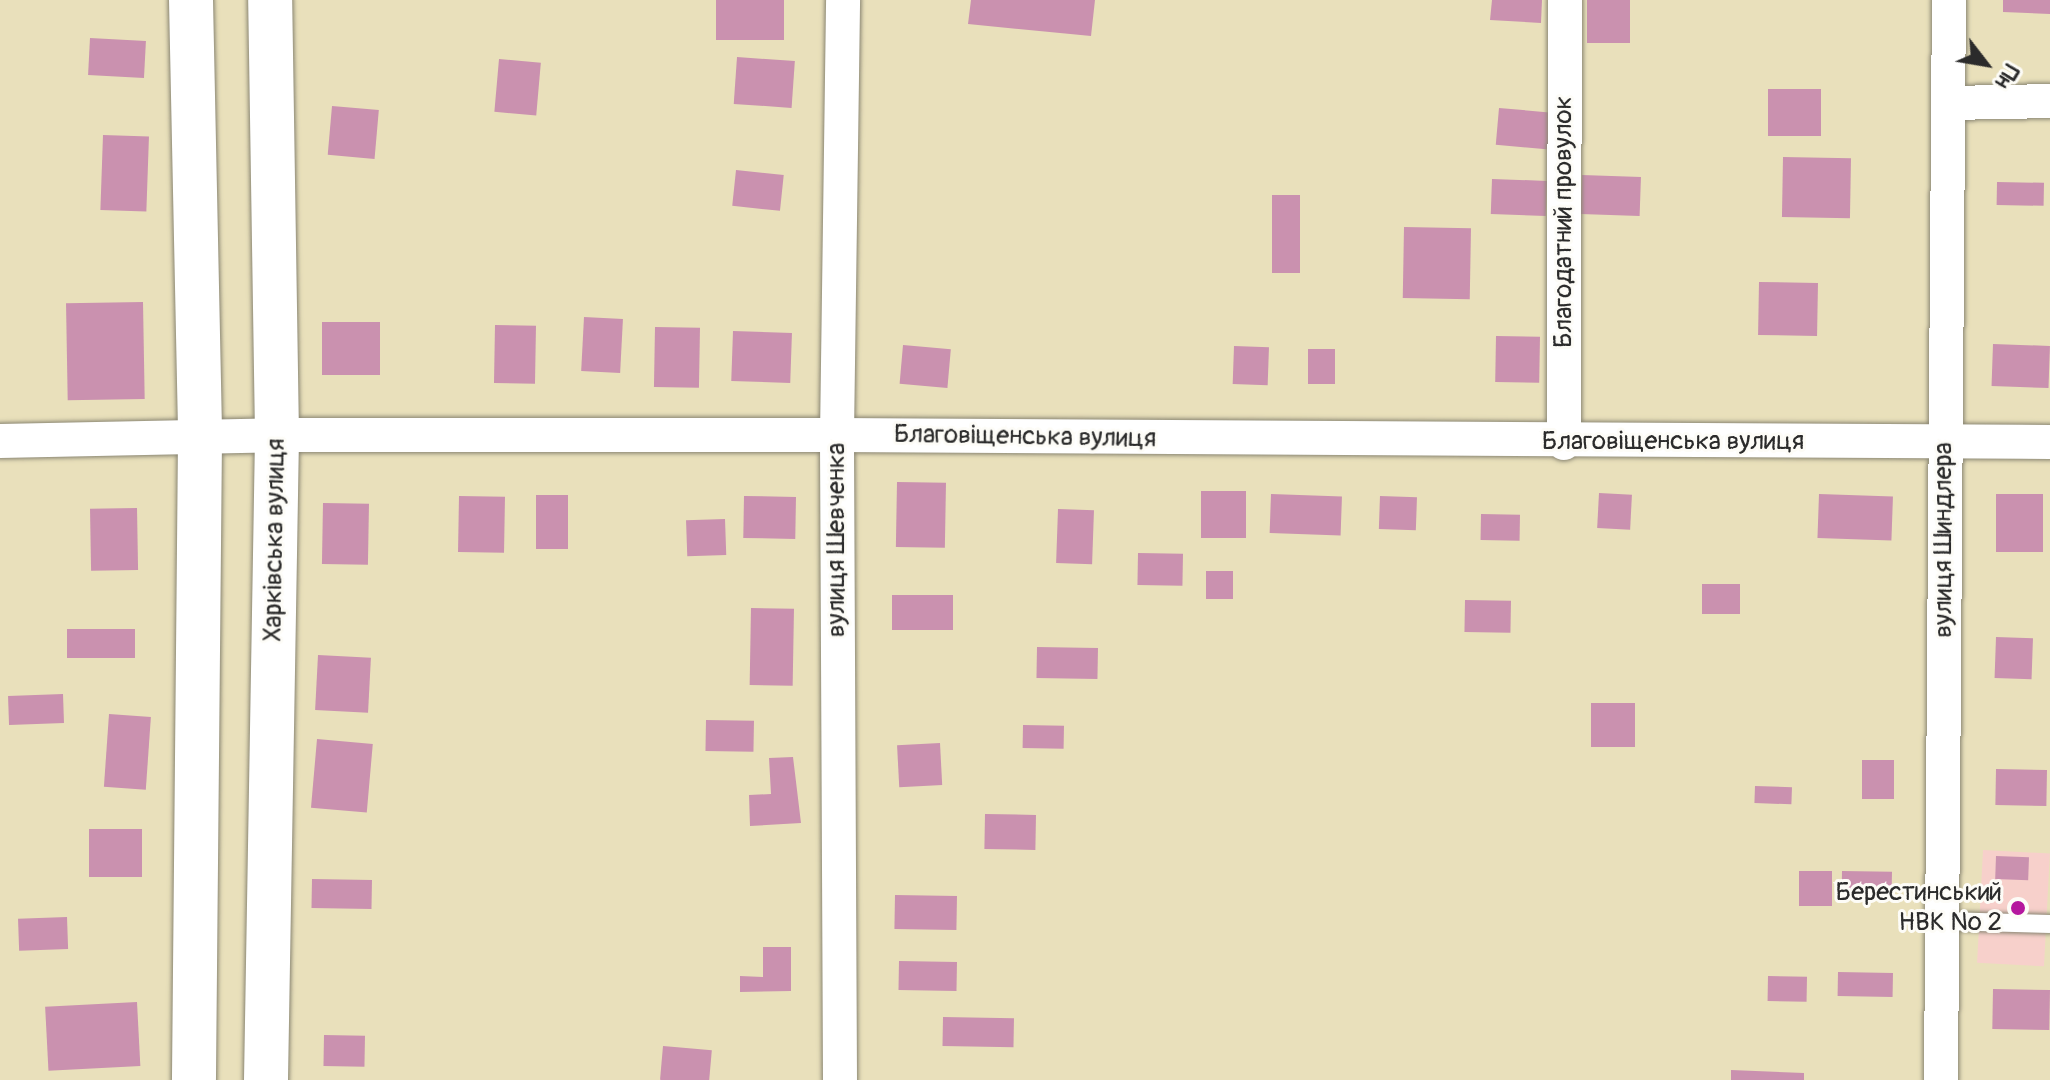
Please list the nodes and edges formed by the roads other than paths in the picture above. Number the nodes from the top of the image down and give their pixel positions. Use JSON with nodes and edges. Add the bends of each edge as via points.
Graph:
{"nodes":[{"id":1,"x":191,"y":0,"type":"edge"},
{"id":2,"x":270,"y":0,"type":"edge"},
{"id":3,"x":843,"y":0,"type":"edge"},
{"id":4,"x":1565,"y":0,"type":"edge"},
{"id":5,"x":1949,"y":0,"type":"edge"},
{"id":6,"x":2050,"y":101,"type":"edge"},
{"id":7,"x":1949,"y":103,"type":"junction"},
{"id":8,"x":277,"y":435,"type":"junction"},
{"id":9,"x":837,"y":435,"type":"junction"},
{"id":10,"x":200,"y":439,"type":"junction"},
{"id":11,"x":1943,"y":440,"type":"junction"},
{"id":12,"x":0,"y":441,"type":"edge"},
{"id":13,"x":2050,"y":442,"type":"edge"},
{"id":14,"x":1564,"y":443,"type":"junction"},
{"id":15,"x":1944,"y":921,"type":"junction"},
{"id":16,"x":2050,"y":924,"type":"edge"},
{"id":17,"x":194,"y":1080,"type":"edge"},
{"id":18,"x":266,"y":1080,"type":"edge"},
{"id":19,"x":840,"y":1080,"type":"edge"},
{"id":20,"x":1941,"y":1080,"type":"edge"}],
"edges":[{"from":1,"to":10,"type":"street"},
{"from":2,"to":8,"type":"street","name":"Харківська вулиця"},
{"from":3,"to":9,"type":"street","name":"вулиця Шевченка"},
{"from":4,"to":14,"type":"street","name":"Благодатний провулок"},
{"from":5,"to":7,"type":"street","name":"вулиця Шиндлера"},
{"from":6,"to":7,"type":"street"},
{"from":7,"to":11,"type":"street","name":"вулиця Шиндлера"},
{"from":8,"to":9,"type":"street","name":"Благовіщенська вулиця"},
{"from":8,"to":10,"type":"street","name":"Благовіщенська вулиця"},
{"from":8,"to":18,"type":"street","name":"Харківська вулиця"},
{"from":9,"to":14,"type":"street","name":"Благовіщенська вулиця"},
{"from":9,"to":19,"type":"street","name":"вулиця Шевченка"},
{"from":10,"to":12,"type":"street","name":"Благовіщенська вулиця"},
{"from":10,"to":17,"type":"street"},
{"from":11,"to":13,"type":"street","name":"Благовіщенська вулиця"},
{"from":11,"to":14,"type":"street","name":"Благовіщенська вулиця"},
{"from":11,"to":15,"type":"street","name":"вулиця Шиндлера"},
{"from":15,"to":16,"type":"lane"},
{"from":15,"to":20,"type":"street","name":"вулиця Шиндлера"}]}
